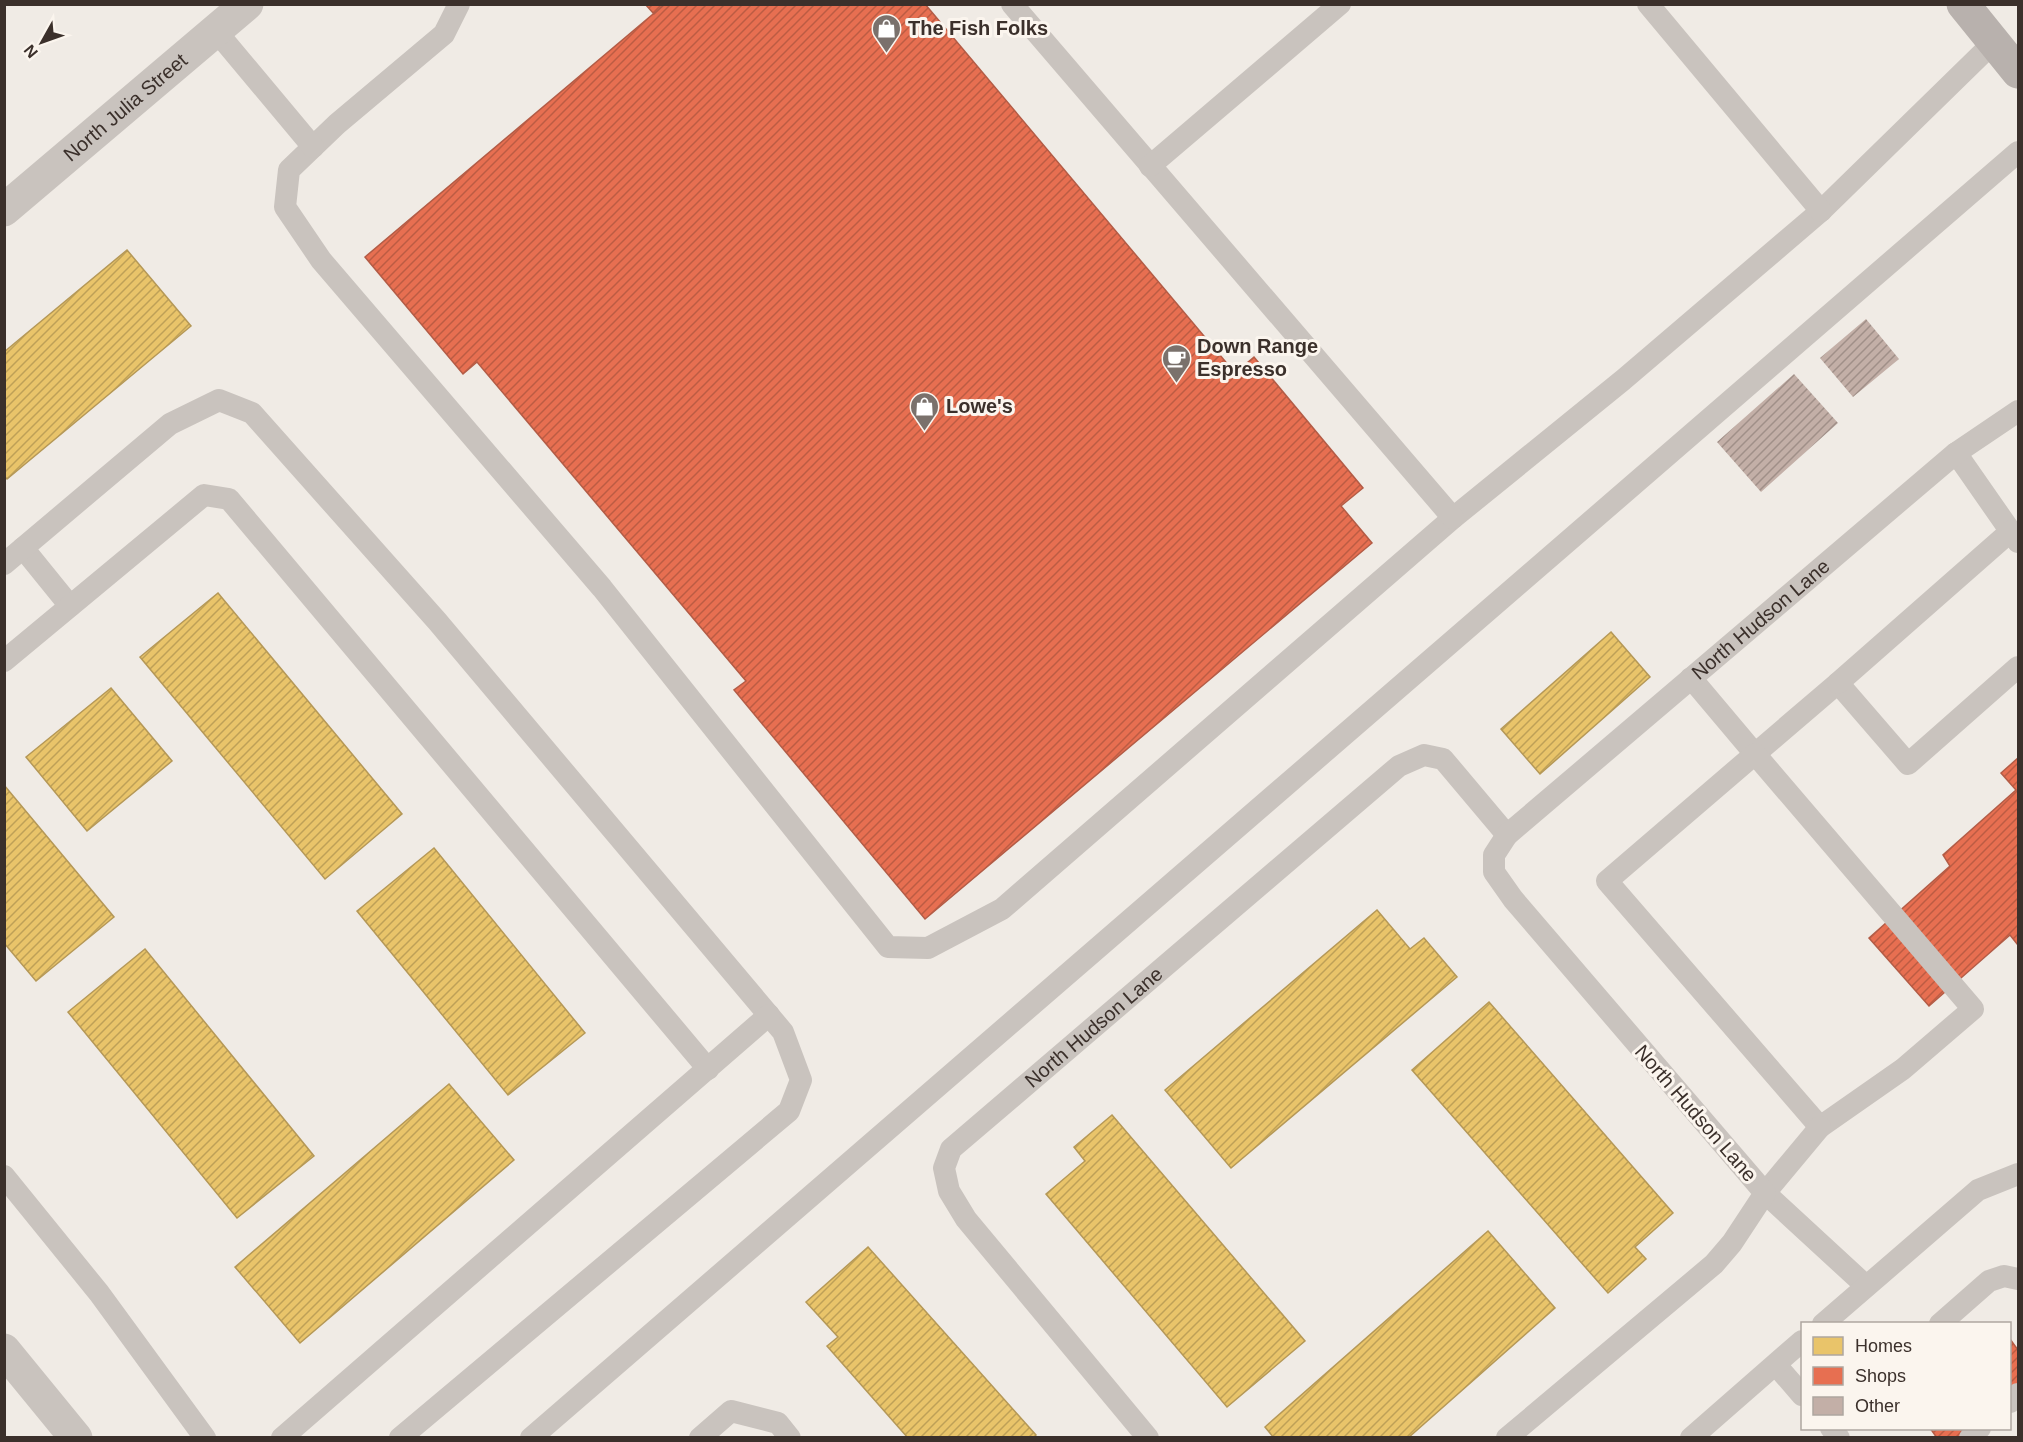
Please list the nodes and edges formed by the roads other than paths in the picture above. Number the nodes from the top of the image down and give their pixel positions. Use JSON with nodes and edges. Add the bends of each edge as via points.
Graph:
{"nodes":[{"id":1,"x":247,"y":4,"type":"edge"},
{"id":2,"x":459,"y":4,"type":"edge"},
{"id":3,"x":1012,"y":4,"type":"edge"},
{"id":4,"x":1340,"y":4,"type":"edge"},
{"id":5,"x":1648,"y":4,"type":"edge"},
{"id":6,"x":1963,"y":4,"type":"edge"},
{"id":7,"x":216,"y":30,"type":"junction"},
{"id":8,"x":1994,"y":42,"type":"junction"},
{"id":9,"x":2019,"y":72,"type":"edge"},
{"id":10,"x":313,"y":147,"type":"junction"},
{"id":11,"x":2019,"y":152,"type":"edge"},
{"id":12,"x":1150,"y":166,"type":"junction"},
{"id":13,"x":4,"y":210,"type":"edge"},
{"id":14,"x":1821,"y":211,"type":"junction"},
{"id":15,"x":2019,"y":411,"type":"edge"},
{"id":16,"x":1956,"y":453,"type":"junction"},
{"id":17,"x":1453,"y":518,"type":"junction"},
{"id":18,"x":2015,"y":537,"type":"edge"},
{"id":19,"x":23,"y":548,"type":"junction"},
{"id":20,"x":4,"y":564,"type":"edge"},
{"id":21,"x":70,"y":606,"type":"junction"},
{"id":22,"x":4,"y":661,"type":"edge"},
{"id":23,"x":2019,"y":667,"type":"edge"},
{"id":24,"x":1691,"y":678,"type":"junction"},
{"id":25,"x":1838,"y":683,"type":"junction"},
{"id":26,"x":1755,"y":754,"type":"junction"},
{"id":27,"x":1507,"y":835,"type":"junction"},
{"id":28,"x":769,"y":1016,"type":"junction"},
{"id":29,"x":708,"y":1069,"type":"junction"},
{"id":30,"x":1820,"y":1127,"type":"junction"},
{"id":31,"x":2019,"y":1173,"type":"edge"},
{"id":32,"x":4,"y":1176,"type":"edge"},
{"id":33,"x":1765,"y":1193,"type":"junction"},
{"id":34,"x":2019,"y":1279,"type":"edge"},
{"id":35,"x":1866,"y":1286,"type":"junction"},
{"id":36,"x":1824,"y":1322,"type":"edge"},
{"id":37,"x":1941,"y":1322,"type":"edge"},
{"id":38,"x":1801,"y":1343,"type":"edge"},
{"id":39,"x":1776,"y":1365,"type":"junction"},
{"id":40,"x":10,"y":1369,"type":"edge"},
{"id":41,"x":1801,"y":1393,"type":"edge"},
{"id":42,"x":76,"y":1437,"type":"edge"},
{"id":43,"x":205,"y":1437,"type":"edge"},
{"id":44,"x":282,"y":1437,"type":"edge"},
{"id":45,"x":400,"y":1437,"type":"edge"},
{"id":46,"x":531,"y":1437,"type":"edge"},
{"id":47,"x":700,"y":1437,"type":"edge"},
{"id":48,"x":790,"y":1437,"type":"edge"},
{"id":49,"x":1148,"y":1437,"type":"edge"},
{"id":50,"x":1507,"y":1437,"type":"edge"},
{"id":51,"x":1693,"y":1437,"type":"edge"}],
"edges":[{"from":1,"to":7,"type":"street","name":"North Julia Street"},
{"from":2,"to":10,"type":"lane","via":[[444,34]]},
{"from":3,"to":12,"type":"lane"},
{"from":4,"to":12,"type":"lane"},
{"from":5,"to":14,"type":"lane"},
{"from":6,"to":8,"type":"main road"},
{"from":7,"to":10,"type":"lane"},
{"from":7,"to":13,"type":"street","name":"North Julia Street"},
{"from":8,"to":9,"type":"main road"},
{"from":8,"to":14,"type":"lane"},
{"from":10,"to":17,"type":"lane","via":[[289,170],[285,207],[321,260],[602,588],[888,946],[928,948],[1002,909]]},
{"from":11,"to":46,"type":"lane"},
{"from":12,"to":17,"type":"lane"},
{"from":14,"to":17,"type":"lane"},
{"from":15,"to":16,"type":"lane","name":"North Hudson Lane"},
{"from":16,"to":18,"type":"lane"},
{"from":16,"to":24,"type":"lane","name":"North Hudson Lane"},
{"from":18,"to":25,"type":"lane"},
{"from":19,"to":20,"type":"lane"},
{"from":19,"to":21,"type":"lane"},
{"from":19,"to":28,"type":"lane","via":[[170,424],[219,400],[252,413],[437,621]]},
{"from":21,"to":22,"type":"lane"},
{"from":21,"to":29,"type":"lane","via":[[204,495],[229,499]]},
{"from":23,"to":25,"type":"lane","via":[[1908,764]]},
{"from":24,"to":26,"type":"lane"},
{"from":24,"to":27,"type":"lane","name":"North Hudson Lane"},
{"from":25,"to":26,"type":"lane"},
{"from":26,"to":30,"type":"lane","via":[[1607,881]]},
{"from":26,"to":30,"type":"lane","via":[[1973,1009],[1903,1069]]},
{"from":27,"to":33,"type":"lane","name":"North Hudson Lane","via":[[1494,855],[1494,872],[1513,899]]},
{"from":27,"to":49,"type":"lane","name":"North Hudson Lane","via":[[1443,759],[1424,755],[1399,766],[951,1149],[944,1168],[949,1191],[966,1219]]},
{"from":28,"to":29,"type":"lane"},
{"from":28,"to":45,"type":"lane","via":[[783,1032],[801,1080],[789,1111]]},
{"from":29,"to":44,"type":"lane"},
{"from":30,"to":33,"type":"lane"},
{"from":31,"to":35,"type":"lane","via":[[1978,1190]]},
{"from":32,"to":43,"type":"lane","via":[[99,1293]]},
{"from":33,"to":35,"type":"lane"},
{"from":33,"to":50,"type":"lane","name":"North Hudson Lane","via":[[1714,1264]]},
{"from":34,"to":37,"type":"lane","via":[[2004,1276],[1989,1281]]},
{"from":35,"to":36,"type":"lane"},
{"from":38,"to":39,"type":"lane"},
{"from":39,"to":41,"type":"lane"},
{"from":39,"to":51,"type":"lane"},
{"from":40,"to":42,"type":"street"},
{"from":47,"to":48,"type":"lane","via":[[732,1411],[778,1424]]}]}
